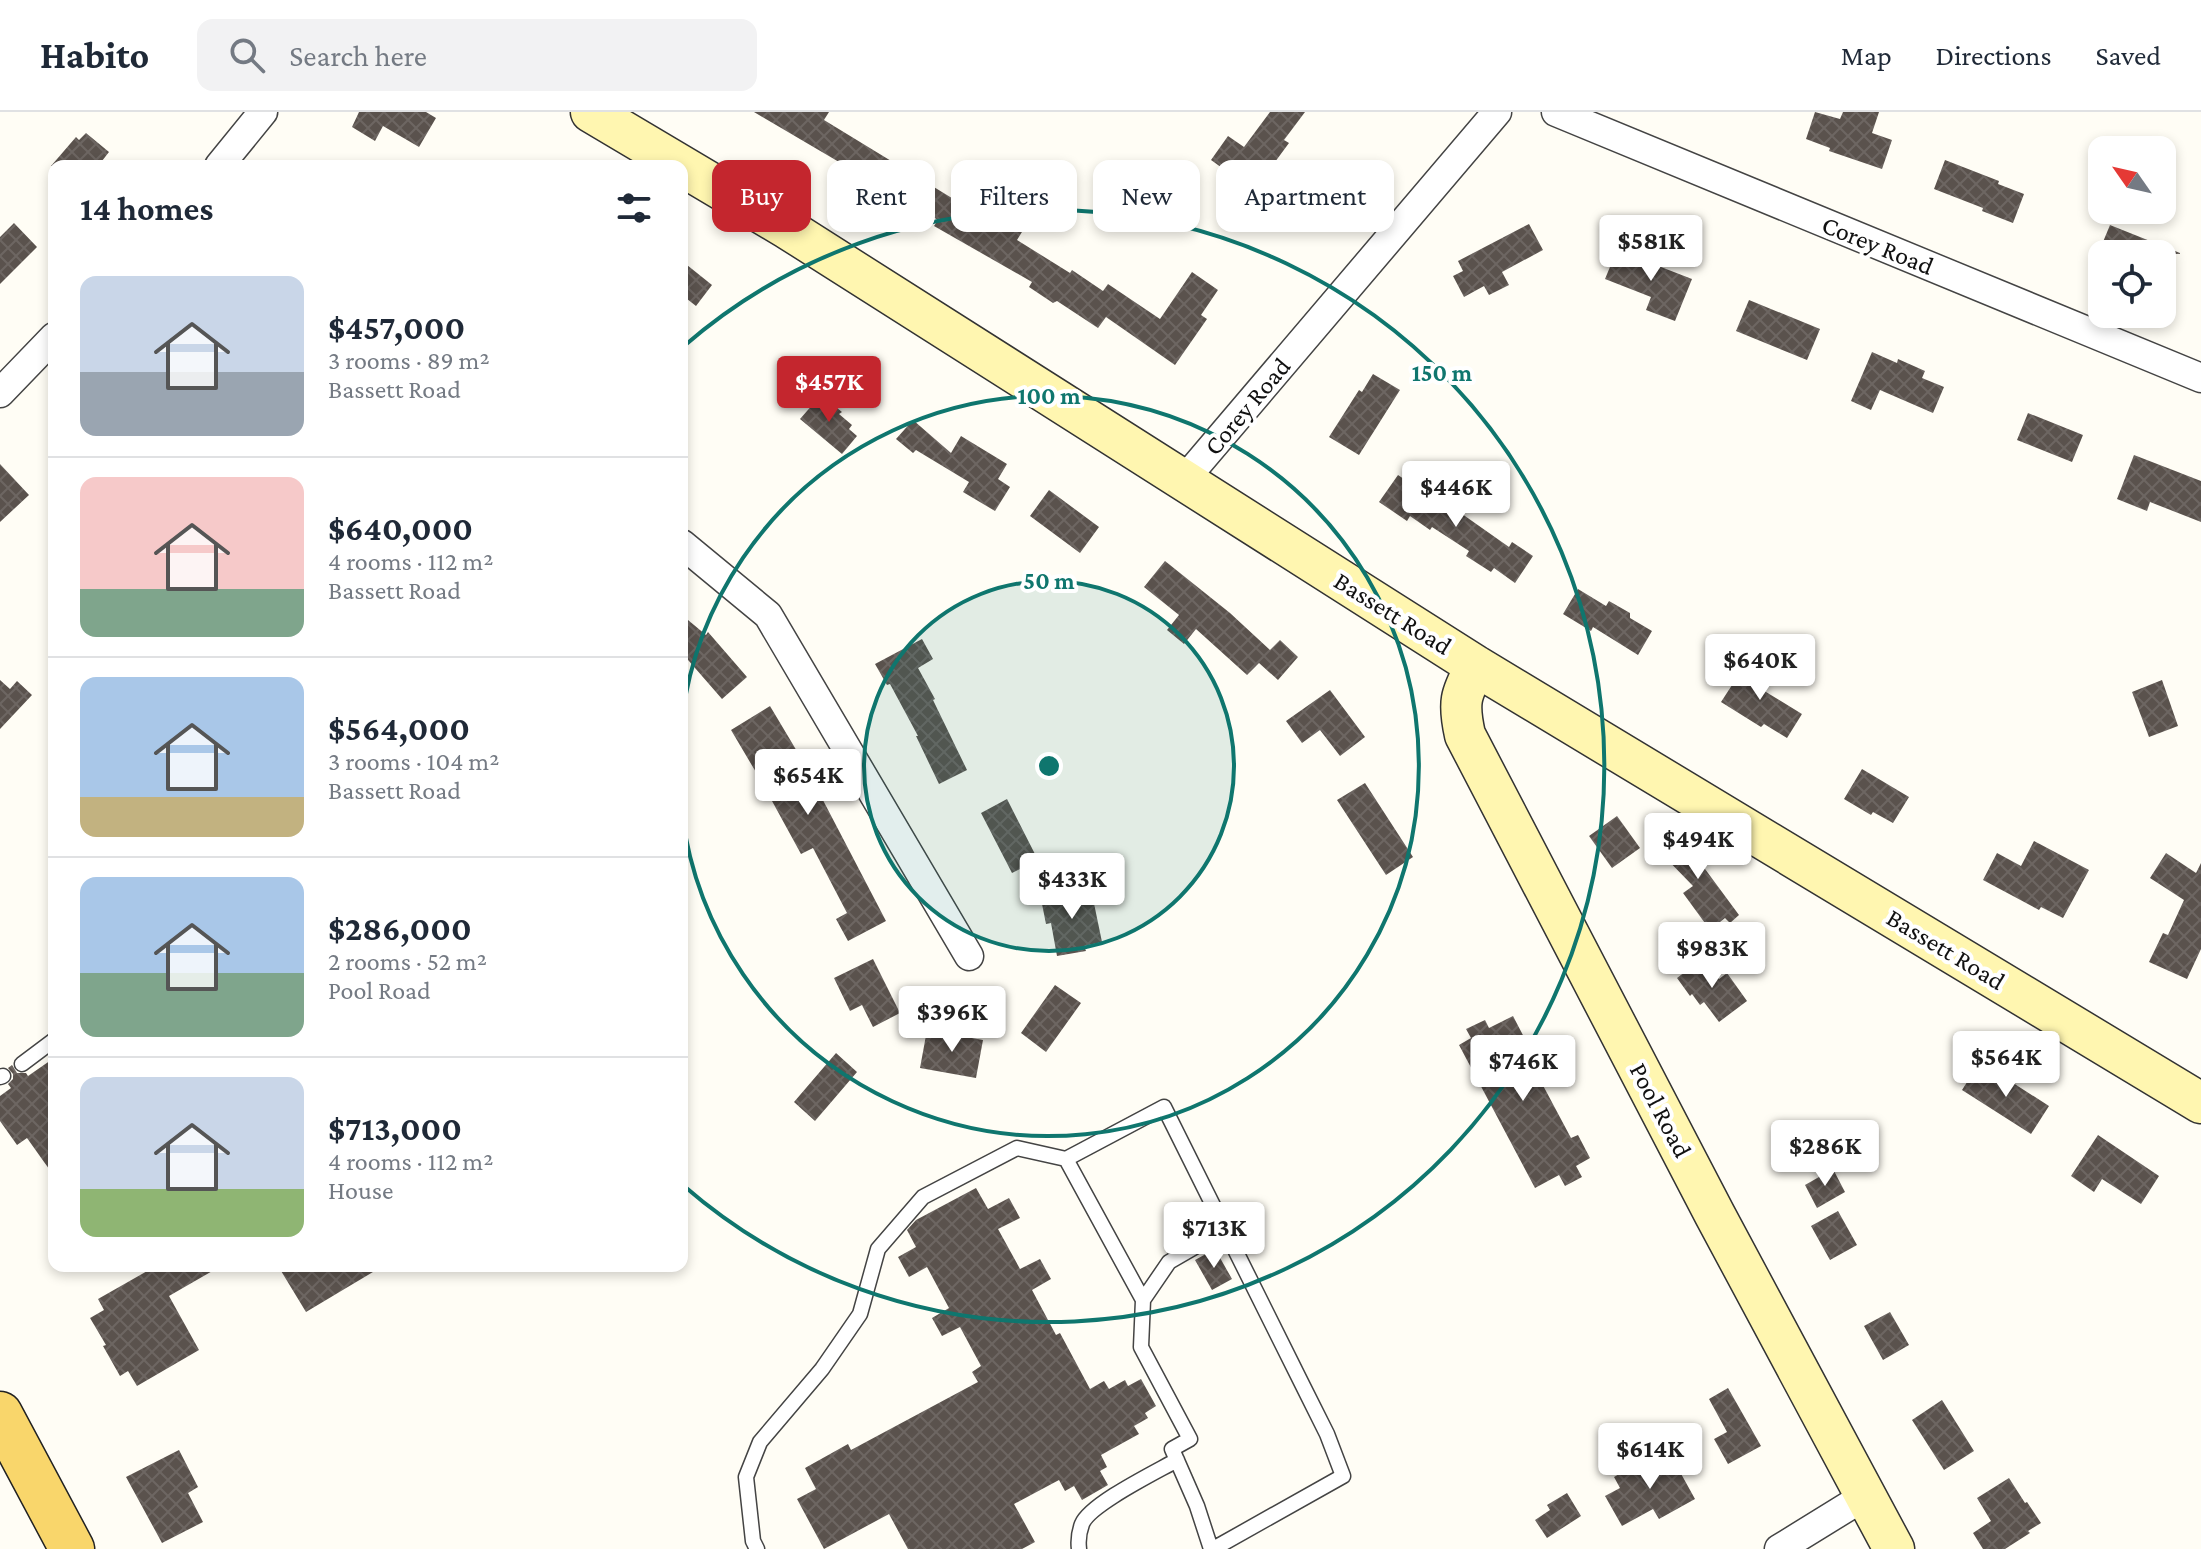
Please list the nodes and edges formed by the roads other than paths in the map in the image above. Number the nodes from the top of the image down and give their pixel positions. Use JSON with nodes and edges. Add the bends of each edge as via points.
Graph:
{"nodes":[{"id":1,"x":263,"y":112,"type":"edge"},
{"id":2,"x":591,"y":112,"type":"edge"},
{"id":3,"x":1497,"y":112,"type":"edge"},
{"id":4,"x":1556,"y":112,"type":"edge"},
{"id":5,"x":225,"y":160,"type":"edge"},
{"id":6,"x":672,"y":160,"type":"edge"},
{"id":7,"x":688,"y":170,"type":"edge"},
{"id":8,"x":48,"y":343,"type":"edge"},
{"id":9,"x":2201,"y":378,"type":"edge"},
{"id":10,"x":3,"y":385,"type":"edge"},
{"id":11,"x":1184,"y":480,"type":"junction"},
{"id":12,"x":688,"y":549,"type":"edge"},
{"id":13,"x":1476,"y":666,"type":"junction"},
{"id":14,"x":969,"y":956,"type":"dead end"},
{"id":15,"x":48,"y":1044,"type":"edge"},
{"id":16,"x":22,"y":1064,"type":"dead end"},
{"id":17,"x":2201,"y":1103,"type":"edge"},
{"id":18,"x":1066,"y":1159,"type":"junction"},
{"id":19,"x":1226,"y":1229,"type":"junction"},
{"id":20,"x":1143,"y":1300,"type":"junction"},
{"id":21,"x":0,"y":1414,"type":"edge"},
{"id":22,"x":1177,"y":1460,"type":"junction"},
{"id":23,"x":1865,"y":1496,"type":"junction"},
{"id":24,"x":72,"y":1549,"type":"edge"},
{"id":25,"x":757,"y":1549,"type":"edge"},
{"id":26,"x":1079,"y":1549,"type":"edge"},
{"id":27,"x":1212,"y":1549,"type":"edge"},
{"id":28,"x":1779,"y":1549,"type":"edge"},
{"id":29,"x":1894,"y":1549,"type":"edge"}],
"edges":[{"from":1,"to":5,"type":"street"},
{"from":2,"to":6,"type":"street","name":"Bassett Road"},
{"from":3,"to":11,"type":"street","name":"Corey Road"},
{"from":4,"to":9,"type":"street","name":"Corey Road"},
{"from":7,"to":11,"type":"street","name":"Bassett Road"},
{"from":8,"to":10,"type":"street"},
{"from":11,"to":13,"type":"street","name":"Bassett Road"},
{"from":12,"to":14,"type":"street","via":[[768,615]]},
{"from":13,"to":17,"type":"street","name":"Bassett Road"},
{"from":13,"to":23,"type":"street","name":"Pool Road","via":[[1463,689],[1465,735]]},
{"from":15,"to":16,"type":"lane"},
{"from":18,"to":19,"type":"lane","via":[[1164,1107]]},
{"from":18,"to":20,"type":"lane"},
{"from":18,"to":25,"type":"lane","via":[[1017,1148],[923,1197],[878,1249],[860,1314],[760,1442],[746,1477]]},
{"from":19,"to":20,"type":"lane","via":[[1169,1262]]},
{"from":19,"to":27,"type":"lane","via":[[1343,1476]]},
{"from":20,"to":22,"type":"lane","via":[[1141,1347],[1190,1439],[1172,1449]]},
{"from":21,"to":24,"type":"main road"},
{"from":22,"to":26,"type":"lane","via":[[1095,1507],[1082,1521]]},
{"from":22,"to":27,"type":"lane"},
{"from":23,"to":28,"type":"street"},
{"from":23,"to":29,"type":"street","name":"Pool Road"}]}
